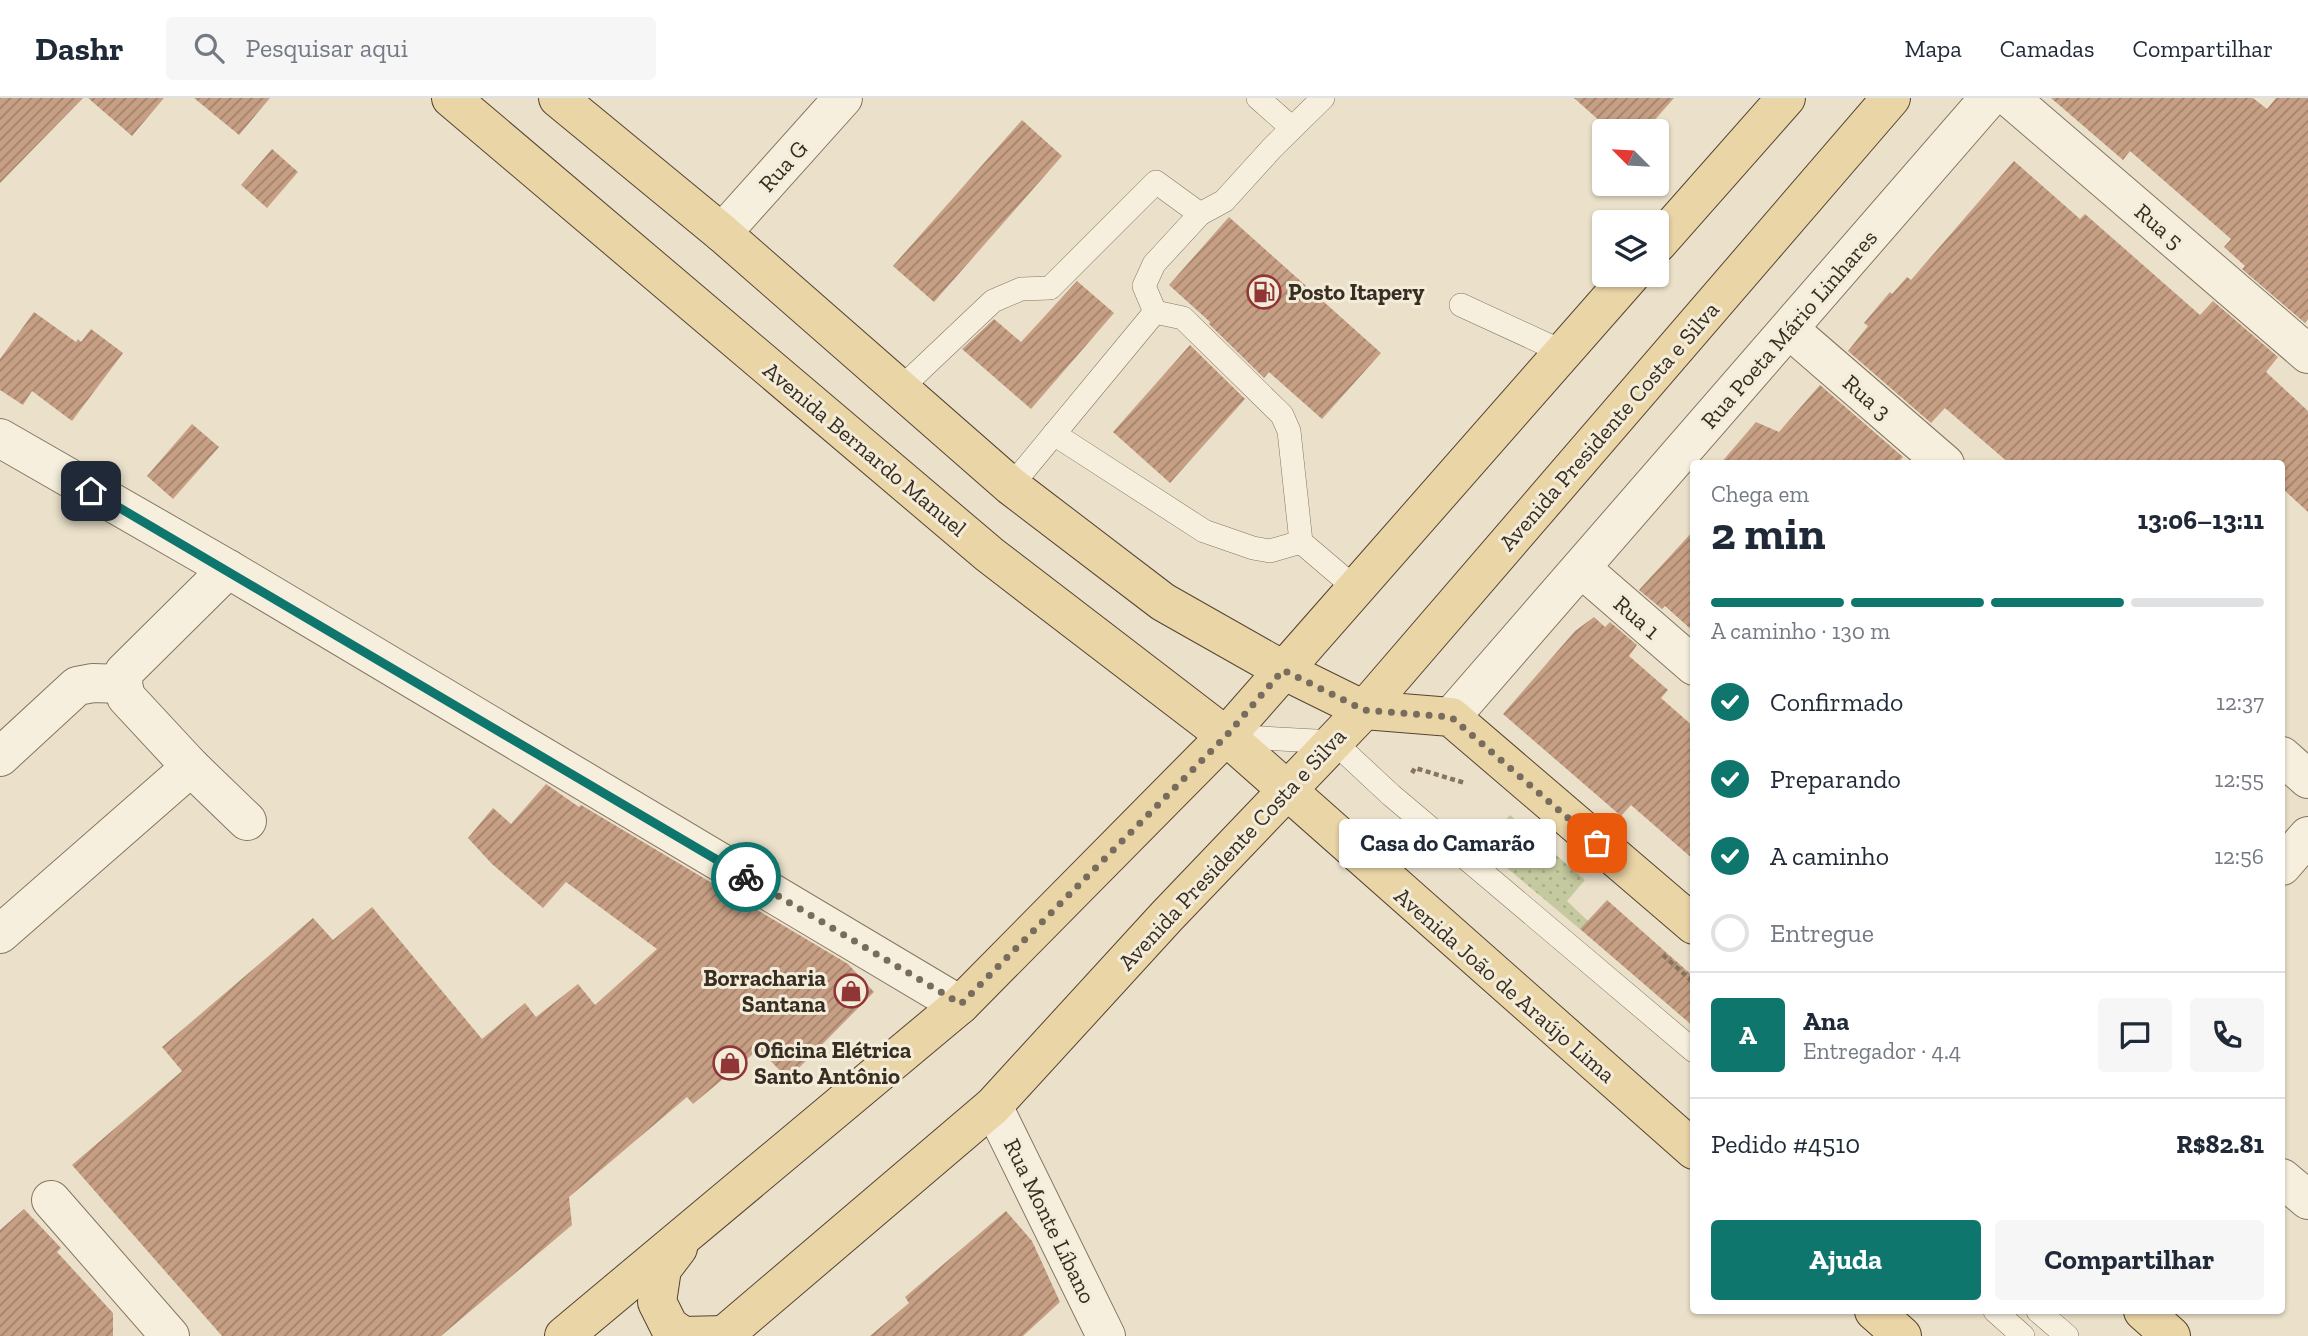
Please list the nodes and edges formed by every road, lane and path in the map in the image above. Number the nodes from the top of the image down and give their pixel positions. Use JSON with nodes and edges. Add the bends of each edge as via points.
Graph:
{"nodes":[{"id":1,"x":451,"y":98,"type":"edge"},
{"id":2,"x":558,"y":98,"type":"edge"},
{"id":3,"x":843,"y":98,"type":"edge"},
{"id":4,"x":1258,"y":98,"type":"edge"},
{"id":5,"x":1323,"y":98,"type":"edge"},
{"id":6,"x":1786,"y":98,"type":"edge"},
{"id":7,"x":1891,"y":98,"type":"edge"},
{"id":8,"x":1989,"y":98,"type":"edge"},
{"id":9,"x":2010,"y":98,"type":"edge"},
{"id":10,"x":1292,"y":128,"type":"junction"},
{"id":11,"x":1200,"y":214,"type":"junction"},
{"id":12,"x":1669,"y":230,"type":"edge"},
{"id":13,"x":722,"y":233,"type":"junction"},
{"id":14,"x":1620,"y":287,"type":"edge"},
{"id":15,"x":1461,"y":304,"type":"dead end"},
{"id":16,"x":1155,"y":312,"type":"junction"},
{"id":17,"x":1790,"y":330,"type":"junction"},
{"id":18,"x":1563,"y":352,"type":"junction"},
{"id":19,"x":2308,"y":354,"type":"edge"},
{"id":20,"x":899,"y":390,"type":"junction"},
{"id":21,"x":1054,"y":435,"type":"junction"},
{"id":22,"x":0,"y":438,"type":"edge"},
{"id":23,"x":1940,"y":460,"type":"edge"},
{"id":24,"x":1011,"y":486,"type":"junction"},
{"id":25,"x":1301,"y":542,"type":"junction"},
{"id":26,"x":1581,"y":568,"type":"junction"},
{"id":27,"x":228,"y":569,"type":"junction"},
{"id":28,"x":1355,"y":588,"type":"junction"},
{"id":29,"x":1690,"y":663,"type":"edge"},
{"id":30,"x":1283,"y":670,"type":"junction"},
{"id":31,"x":122,"y":684,"type":"junction"},
{"id":32,"x":1364,"y":710,"type":"junction"},
{"id":33,"x":1451,"y":717,"type":"junction"},
{"id":34,"x":1226,"y":736,"type":"junction"},
{"id":35,"x":1334,"y":742,"type":"junction"},
{"id":36,"x":0,"y":757,"type":"edge"},
{"id":37,"x":2285,"y":760,"type":"edge"},
{"id":38,"x":191,"y":767,"type":"junction"},
{"id":39,"x":1406,"y":779,"type":"dead end"},
{"id":40,"x":2308,"y":779,"type":"edge"},
{"id":41,"x":1476,"y":787,"type":"dead end"},
{"id":42,"x":1286,"y":792,"type":"junction"},
{"id":43,"x":247,"y":821,"type":"dead end"},
{"id":44,"x":2308,"y":836,"type":"edge"},
{"id":45,"x":2285,"y":863,"type":"edge"},
{"id":46,"x":1690,"y":922,"type":"edge"},
{"id":47,"x":0,"y":934,"type":"edge"},
{"id":48,"x":961,"y":1004,"type":"junction"},
{"id":49,"x":1690,"y":1048,"type":"edge"},
{"id":50,"x":993,"y":1106,"type":"junction"},
{"id":51,"x":1690,"y":1146,"type":"edge"},
{"id":52,"x":2285,"y":1181,"type":"edge"},
{"id":53,"x":51,"y":1200,"type":"dead end"},
{"id":54,"x":2308,"y":1200,"type":"edge"},
{"id":55,"x":695,"y":1227,"type":"junction"},
{"id":56,"x":1877,"y":1314,"type":"edge"},
{"id":57,"x":1998,"y":1314,"type":"edge"},
{"id":58,"x":2041,"y":1314,"type":"edge"},
{"id":59,"x":2146,"y":1314,"type":"edge"},
{"id":60,"x":170,"y":1336,"type":"edge"},
{"id":61,"x":564,"y":1336,"type":"edge"},
{"id":62,"x":723,"y":1336,"type":"edge"},
{"id":63,"x":1106,"y":1336,"type":"edge"},
{"id":64,"x":1902,"y":1336,"type":"edge"},
{"id":65,"x":2023,"y":1336,"type":"edge"},
{"id":66,"x":2067,"y":1336,"type":"edge"},
{"id":67,"x":2171,"y":1336,"type":"edge"}],
"edges":[{"from":1,"to":34,"type":"main road","name":"Avenida Bernardo Manuel","via":[[990,555]]},
{"from":2,"to":13,"type":"main road"},
{"from":3,"to":13,"type":"street","name":"Rua G"},
{"from":4,"to":10,"type":"lane"},
{"from":5,"to":10,"type":"lane"},
{"from":6,"to":12,"type":"main road"},
{"from":7,"to":32,"type":"main road","name":"Avenida Presidente Costa e Silva"},
{"from":8,"to":17,"type":"street","name":"Rua Poeta Mário Linhares"},
{"from":9,"to":19,"type":"street","name":"Rua 5"},
{"from":10,"to":11,"type":"lane","via":[[1224,201]]},
{"from":11,"to":16,"type":"lane","via":[[1154,264],[1144,286]]},
{"from":11,"to":20,"type":"lane","via":[[1156,181],[1050,288],[1021,289],[993,301]]},
{"from":13,"to":20,"type":"main road"},
{"from":14,"to":18,"type":"main road"},
{"from":15,"to":18,"type":"lane"},
{"from":16,"to":21,"type":"lane"},
{"from":16,"to":25,"type":"lane","via":[[1183,318],[1282,415],[1289,431]]},
{"from":17,"to":23,"type":"street","name":"Rua 3"},
{"from":17,"to":26,"type":"street","name":"Rua Poeta Mário Linhares"},
{"from":18,"to":28,"type":"main road"},
{"from":20,"to":24,"type":"main road"},
{"from":21,"to":24,"type":"lane"},
{"from":21,"to":25,"type":"lane","via":[[1204,531],[1270,551]]},
{"from":22,"to":27,"type":"street"},
{"from":24,"to":30,"type":"main road","via":[[1163,602]]},
{"from":25,"to":28,"type":"lane"},
{"from":26,"to":29,"type":"street","name":"Rua 1"},
{"from":26,"to":33,"type":"street","name":"Rua Poeta Mário Linhares"},
{"from":27,"to":31,"type":"street","via":[[124,673]]},
{"from":27,"to":48,"type":"street"},
{"from":28,"to":30,"type":"main road"},
{"from":30,"to":32,"type":"main road"},
{"from":30,"to":34,"type":"main road"},
{"from":31,"to":36,"type":"street","via":[[77,686]]},
{"from":31,"to":38,"type":"street","via":[[125,697]]},
{"from":32,"to":33,"type":"main road"},
{"from":32,"to":35,"type":"main road","name":"Avenida Presidente Costa e Silva"},
{"from":33,"to":46,"type":"main road"},
{"from":34,"to":35,"type":"lane"},
{"from":34,"to":42,"type":"main road","name":"Avenida Bernardo Manuel"},
{"from":34,"to":48,"type":"main road"},
{"from":35,"to":42,"type":"main road","name":"Avenida Presidente Costa e Silva"},
{"from":35,"to":49,"type":"lane"},
{"from":37,"to":40,"type":"street"},
{"from":38,"to":43,"type":"street"},
{"from":38,"to":47,"type":"street"},
{"from":39,"to":41,"type":"path","via":[[1415,768]]},
{"from":42,"to":50,"type":"main road","name":"Avenida Presidente Costa e Silva"},
{"from":42,"to":51,"type":"main road","name":"Avenida João de Araújo Lima"},
{"from":44,"to":45,"type":"street"},
{"from":48,"to":55,"type":"main road"},
{"from":50,"to":62,"type":"main road","name":"Avenida Presidente Costa e Silva"},
{"from":50,"to":63,"type":"street","name":"Rua Monte Líbano"},
{"from":52,"to":54,"type":"street"},
{"from":53,"to":60,"type":"street"},
{"from":55,"to":61,"type":"main road"},
{"from":55,"to":62,"type":"main road","via":[[662,1269],[657,1303],[669,1326],[683,1336]]},
{"from":56,"to":64,"type":"main road"},
{"from":57,"to":65,"type":"lane"},
{"from":58,"to":66,"type":"lane"},
{"from":59,"to":67,"type":"main road"}]}
